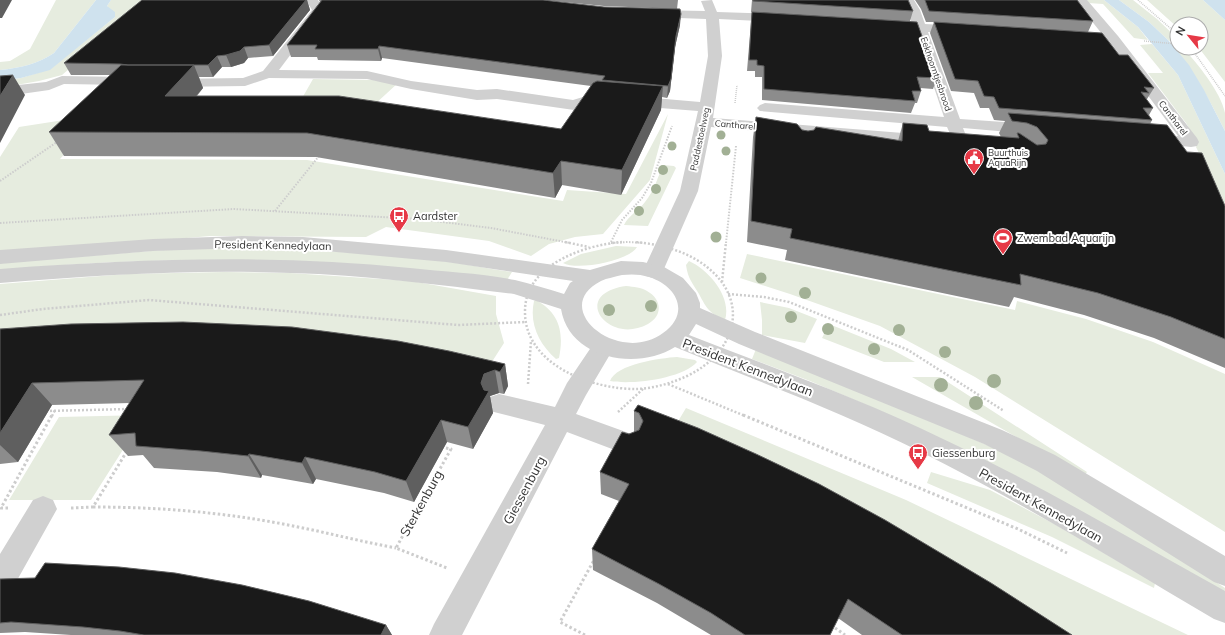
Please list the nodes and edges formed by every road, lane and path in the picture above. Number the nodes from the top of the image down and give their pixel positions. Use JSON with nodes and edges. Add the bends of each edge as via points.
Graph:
{"nodes":[{"id":1,"x":312,"y":0,"type":"edge"},
{"id":2,"x":908,"y":0,"type":"edge"},
{"id":3,"x":1081,"y":0,"type":"edge"},
{"id":4,"x":1138,"y":0,"type":"edge"},
{"id":5,"x":710,"y":7,"type":"edge"},
{"id":6,"x":643,"y":13,"type":"edge"},
{"id":7,"x":797,"y":19,"type":"edge"},
{"id":8,"x":874,"y":24,"type":"edge"},
{"id":9,"x":920,"y":27,"type":"junction"},
{"id":10,"x":1169,"y":27,"type":"edge"},
{"id":11,"x":972,"y":30,"type":"edge"},
{"id":12,"x":1061,"y":36,"type":"edge"},
{"id":13,"x":1114,"y":39,"type":"junction"},
{"id":14,"x":1147,"y":42,"type":"dead end"},
{"id":15,"x":1169,"y":44,"type":"edge"},
{"id":16,"x":1197,"y":56,"type":"edge"},
{"id":17,"x":268,"y":74,"type":"junction"},
{"id":18,"x":0,"y":92,"type":"edge"},
{"id":19,"x":1225,"y":96,"type":"edge"},
{"id":20,"x":765,"y":108,"type":"dead end"},
{"id":21,"x":705,"y":114,"type":"junction"},
{"id":22,"x":952,"y":122,"type":"junction"},
{"id":23,"x":1043,"y":129,"type":"edge"},
{"id":24,"x":1136,"y":137,"type":"edge"},
{"id":25,"x":58,"y":142,"type":"edge"},
{"id":26,"x":319,"y":156,"type":"edge"},
{"id":27,"x":0,"y":181,"type":"edge"},
{"id":28,"x":274,"y":211,"type":"dead end"},
{"id":29,"x":0,"y":257,"type":"edge"},
{"id":30,"x":653,"y":271,"type":"junction"},
{"id":31,"x":0,"y":276,"type":"edge"},
{"id":32,"x":592,"y":277,"type":"junction"},
{"id":33,"x":571,"y":304,"type":"junction"},
{"id":34,"x":690,"y":312,"type":"junction"},
{"id":35,"x":0,"y":315,"type":"edge"},
{"id":36,"x":525,"y":322,"type":"dead end"},
{"id":37,"x":674,"y":338,"type":"junction"},
{"id":38,"x":604,"y":346,"type":"junction"},
{"id":39,"x":668,"y":384,"type":"dead end"},
{"id":40,"x":65,"y":404,"type":"edge"},
{"id":41,"x":499,"y":404,"type":"dead end"},
{"id":42,"x":130,"y":408,"type":"edge"},
{"id":43,"x":62,"y":409,"type":"junction"},
{"id":44,"x":55,"y":410,"type":"junction"},
{"id":45,"x":40,"y":411,"type":"dead end"},
{"id":46,"x":561,"y":419,"type":"junction"},
{"id":47,"x":39,"y":439,"type":"dead end"},
{"id":48,"x":628,"y":444,"type":"edge"},
{"id":49,"x":436,"y":446,"type":"edge"},
{"id":50,"x":93,"y":507,"type":"dead end"},
{"id":51,"x":43,"y":509,"type":"dead end"},
{"id":52,"x":396,"y":548,"type":"junction"},
{"id":53,"x":598,"y":553,"type":"edge"},
{"id":54,"x":1072,"y":556,"type":"dead end"},
{"id":55,"x":1225,"y":572,"type":"edge"},
{"id":56,"x":476,"y":579,"type":"junction"},
{"id":57,"x":0,"y":581,"type":"edge"},
{"id":58,"x":1225,"y":608,"type":"edge"},
{"id":59,"x":828,"y":624,"type":"edge"},
{"id":60,"x":839,"y":633,"type":"edge"},
{"id":61,"x":445,"y":635,"type":"edge"},
{"id":62,"x":585,"y":635,"type":"edge"},
{"id":63,"x":846,"y":635,"type":"edge"}],
"edges":[{"from":1,"to":17,"type":"street","via":[[318,10]]},
{"from":2,"to":9,"type":"street","name":"Eekhoorntjesbrood"},
{"from":3,"to":13,"type":"street","name":"Cantharel"},
{"from":4,"to":10,"type":"path"},
{"from":5,"to":6,"type":"street"},
{"from":5,"to":7,"type":"street"},
{"from":5,"to":21,"type":"street","name":"Paddestoelweg","via":[[715,56]]},
{"from":8,"to":9,"type":"street","name":"Eekhoorntjesbrood"},
{"from":9,"to":11,"type":"street","name":"Eekhoorntjesbrood"},
{"from":9,"to":22,"type":"street","name":"Eekhoorntjesbrood"},
{"from":12,"to":13,"type":"street"},
{"from":13,"to":24,"type":"street","name":"Cantharel","via":[[1191,142]]},
{"from":14,"to":15,"type":"path"},
{"from":16,"to":19,"type":"path"},
{"from":17,"to":18,"type":"street","via":[[245,82],[136,83],[62,80],[49,86]]},
{"from":17,"to":21,"type":"street","via":[[367,75],[411,86],[477,95],[497,94],[574,105],[596,98]]},
{"from":20,"to":22,"type":"street","name":"Cantharel"},
{"from":21,"to":22,"type":"street","name":"Cantharel","via":[[960,142]]},
{"from":21,"to":30,"type":"street","name":"Paddestoelweg","via":[[689,191]]},
{"from":22,"to":23,"type":"street","name":"Cantharel"},
{"from":25,"to":27,"type":"path"},
{"from":26,"to":28,"type":"path"},
{"from":29,"to":32,"type":"street","name":"President Kennedylaan","via":[[153,245],[304,243],[446,256]]},
{"from":30,"to":32,"type":"street","via":[[621,268]]},
{"from":30,"to":34,"type":"street","via":[[680,287],[688,299]]},
{"from":31,"to":33,"type":"street","name":"President Kennedylaan","via":[[135,267],[291,266],[393,273],[514,287]]},
{"from":32,"to":33,"type":"street","via":[[578,289]]},
{"from":33,"to":38,"type":"street","via":[[572,316],[578,328],[589,339]]},
{"from":34,"to":37,"type":"street","via":[[685,325]]},
{"from":34,"to":55,"type":"street","via":[[747,338],[993,437],[1046,463]]},
{"from":35,"to":36,"type":"path","via":[[149,300],[458,325]]},
{"from":37,"to":38,"type":"street","via":[[659,346],[641,350],[622,350]]},
{"from":37,"to":58,"type":"street","name":"President Kennedylaan","via":[[828,398],[930,445],[1036,500]]},
{"from":38,"to":46,"type":"street","name":"Giessenburg"},
{"from":39,"to":54,"type":"path","via":[[1018,529]]},
{"from":40,"to":43,"type":"path"},
{"from":41,"to":46,"type":"street"},
{"from":42,"to":43,"type":"path"},
{"from":43,"to":44,"type":"path"},
{"from":44,"to":45,"type":"path"},
{"from":44,"to":47,"type":"path"},
{"from":46,"to":48,"type":"street"},
{"from":46,"to":56,"type":"street","name":"Giessenburg"},
{"from":49,"to":52,"type":"path","name":"Sterkenburg","via":[[451,449]]},
{"from":50,"to":52,"type":"path","via":[[195,511],[269,521]]},
{"from":51,"to":57,"type":"street"},
{"from":52,"to":56,"type":"path","name":"Sterkenburg"},
{"from":53,"to":62,"type":"path","via":[[560,622]]},
{"from":56,"to":61,"type":"street","name":"Giessenburg"},
{"from":59,"to":60,"type":"path"},
{"from":60,"to":63,"type":"path"}]}
